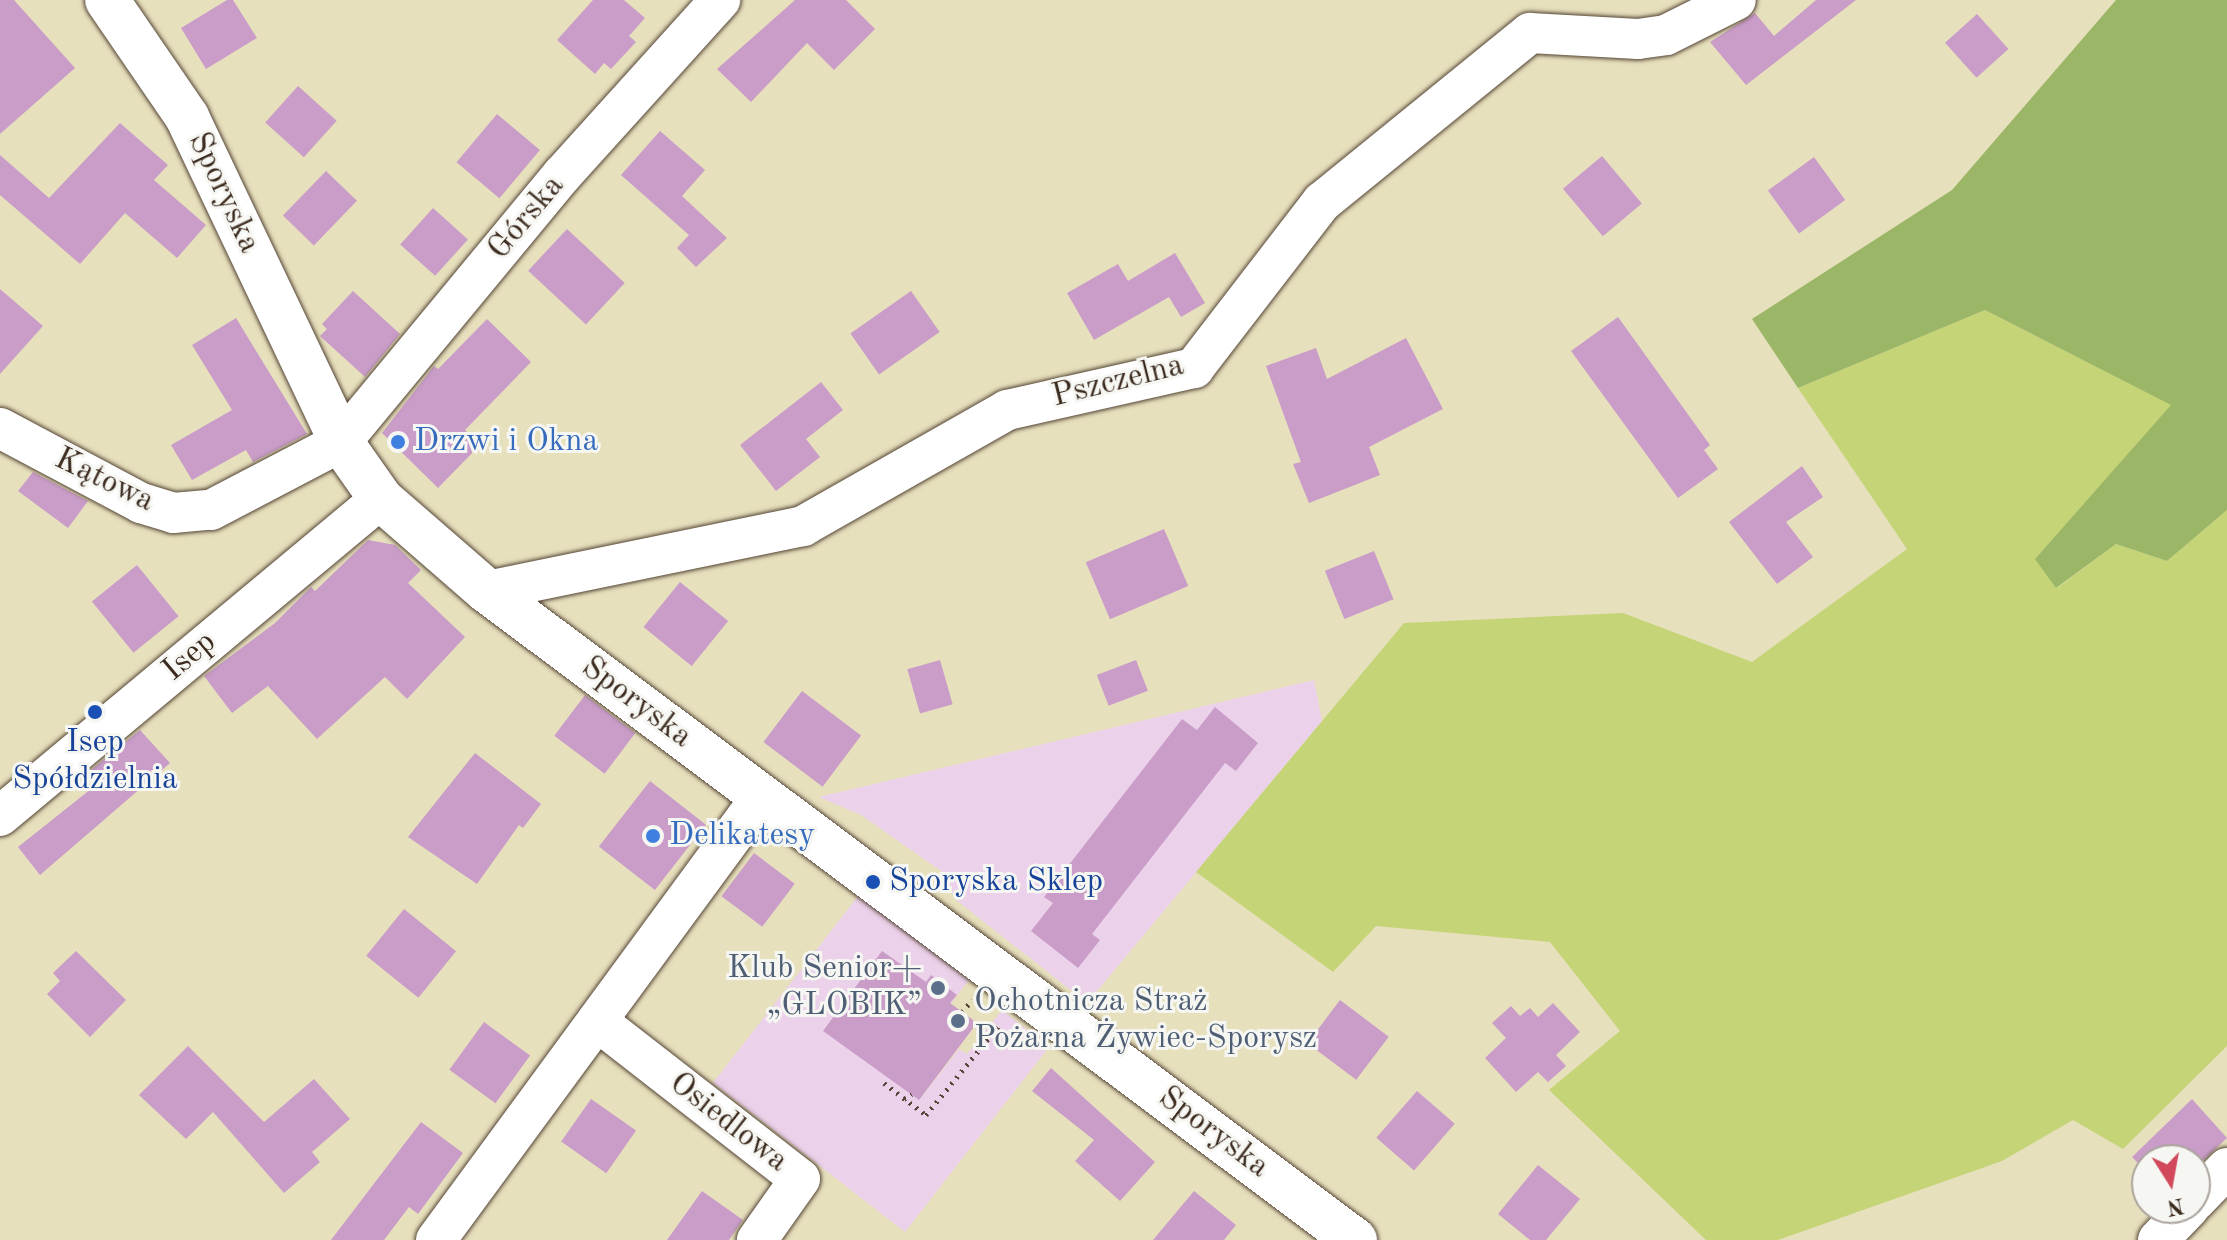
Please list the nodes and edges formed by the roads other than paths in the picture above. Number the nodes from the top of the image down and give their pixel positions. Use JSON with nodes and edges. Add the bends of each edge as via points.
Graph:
{"nodes":[{"id":1,"x":107,"y":0,"type":"edge"},
{"id":2,"x":720,"y":0,"type":"edge"},
{"id":3,"x":1736,"y":0,"type":"edge"},
{"id":4,"x":0,"y":428,"type":"edge"},
{"id":5,"x":341,"y":442,"type":"junction"},
{"id":6,"x":381,"y":499,"type":"junction"},
{"id":7,"x":487,"y":591,"type":"junction"},
{"id":8,"x":762,"y":796,"type":"junction"},
{"id":9,"x":0,"y":816,"type":"edge"},
{"id":10,"x":597,"y":1021,"type":"junction"},
{"id":11,"x":2227,"y":1168,"type":"edge"},
{"id":12,"x":2211,"y":1184,"type":"edge"},
{"id":13,"x":2174,"y":1224,"type":"edge"},
{"id":14,"x":436,"y":1240,"type":"edge"},
{"id":15,"x":757,"y":1240,"type":"edge"},
{"id":16,"x":1355,"y":1240,"type":"edge"},
{"id":17,"x":2158,"y":1240,"type":"edge"}],
"edges":[{"from":1,"to":5,"type":"street","name":"Sporyska","via":[[187,117]]},
{"from":2,"to":5,"type":"street","name":"Górska","via":[[562,175]]},
{"from":3,"to":7,"type":"street","name":"Pszczelna","via":[[1666,35],[1638,39],[1530,33],[1322,202],[1194,368],[1007,410],[803,526]]},
{"from":4,"to":5,"type":"street","name":"Kątowa","via":[[141,503],[173,513],[211,510]]},
{"from":5,"to":6,"type":"street","name":"Sporyska"},
{"from":6,"to":7,"type":"street","name":"Sporyska"},
{"from":6,"to":9,"type":"street","name":"Isep"},
{"from":7,"to":8,"type":"street","name":"Sporyska"},
{"from":8,"to":10,"type":"street"},
{"from":8,"to":16,"type":"street","name":"Sporyska"},
{"from":10,"to":14,"type":"street"},
{"from":10,"to":15,"type":"street","name":"Osiedlowa","via":[[800,1179]]},
{"from":11,"to":12,"type":"street"},
{"from":13,"to":17,"type":"street"}]}
